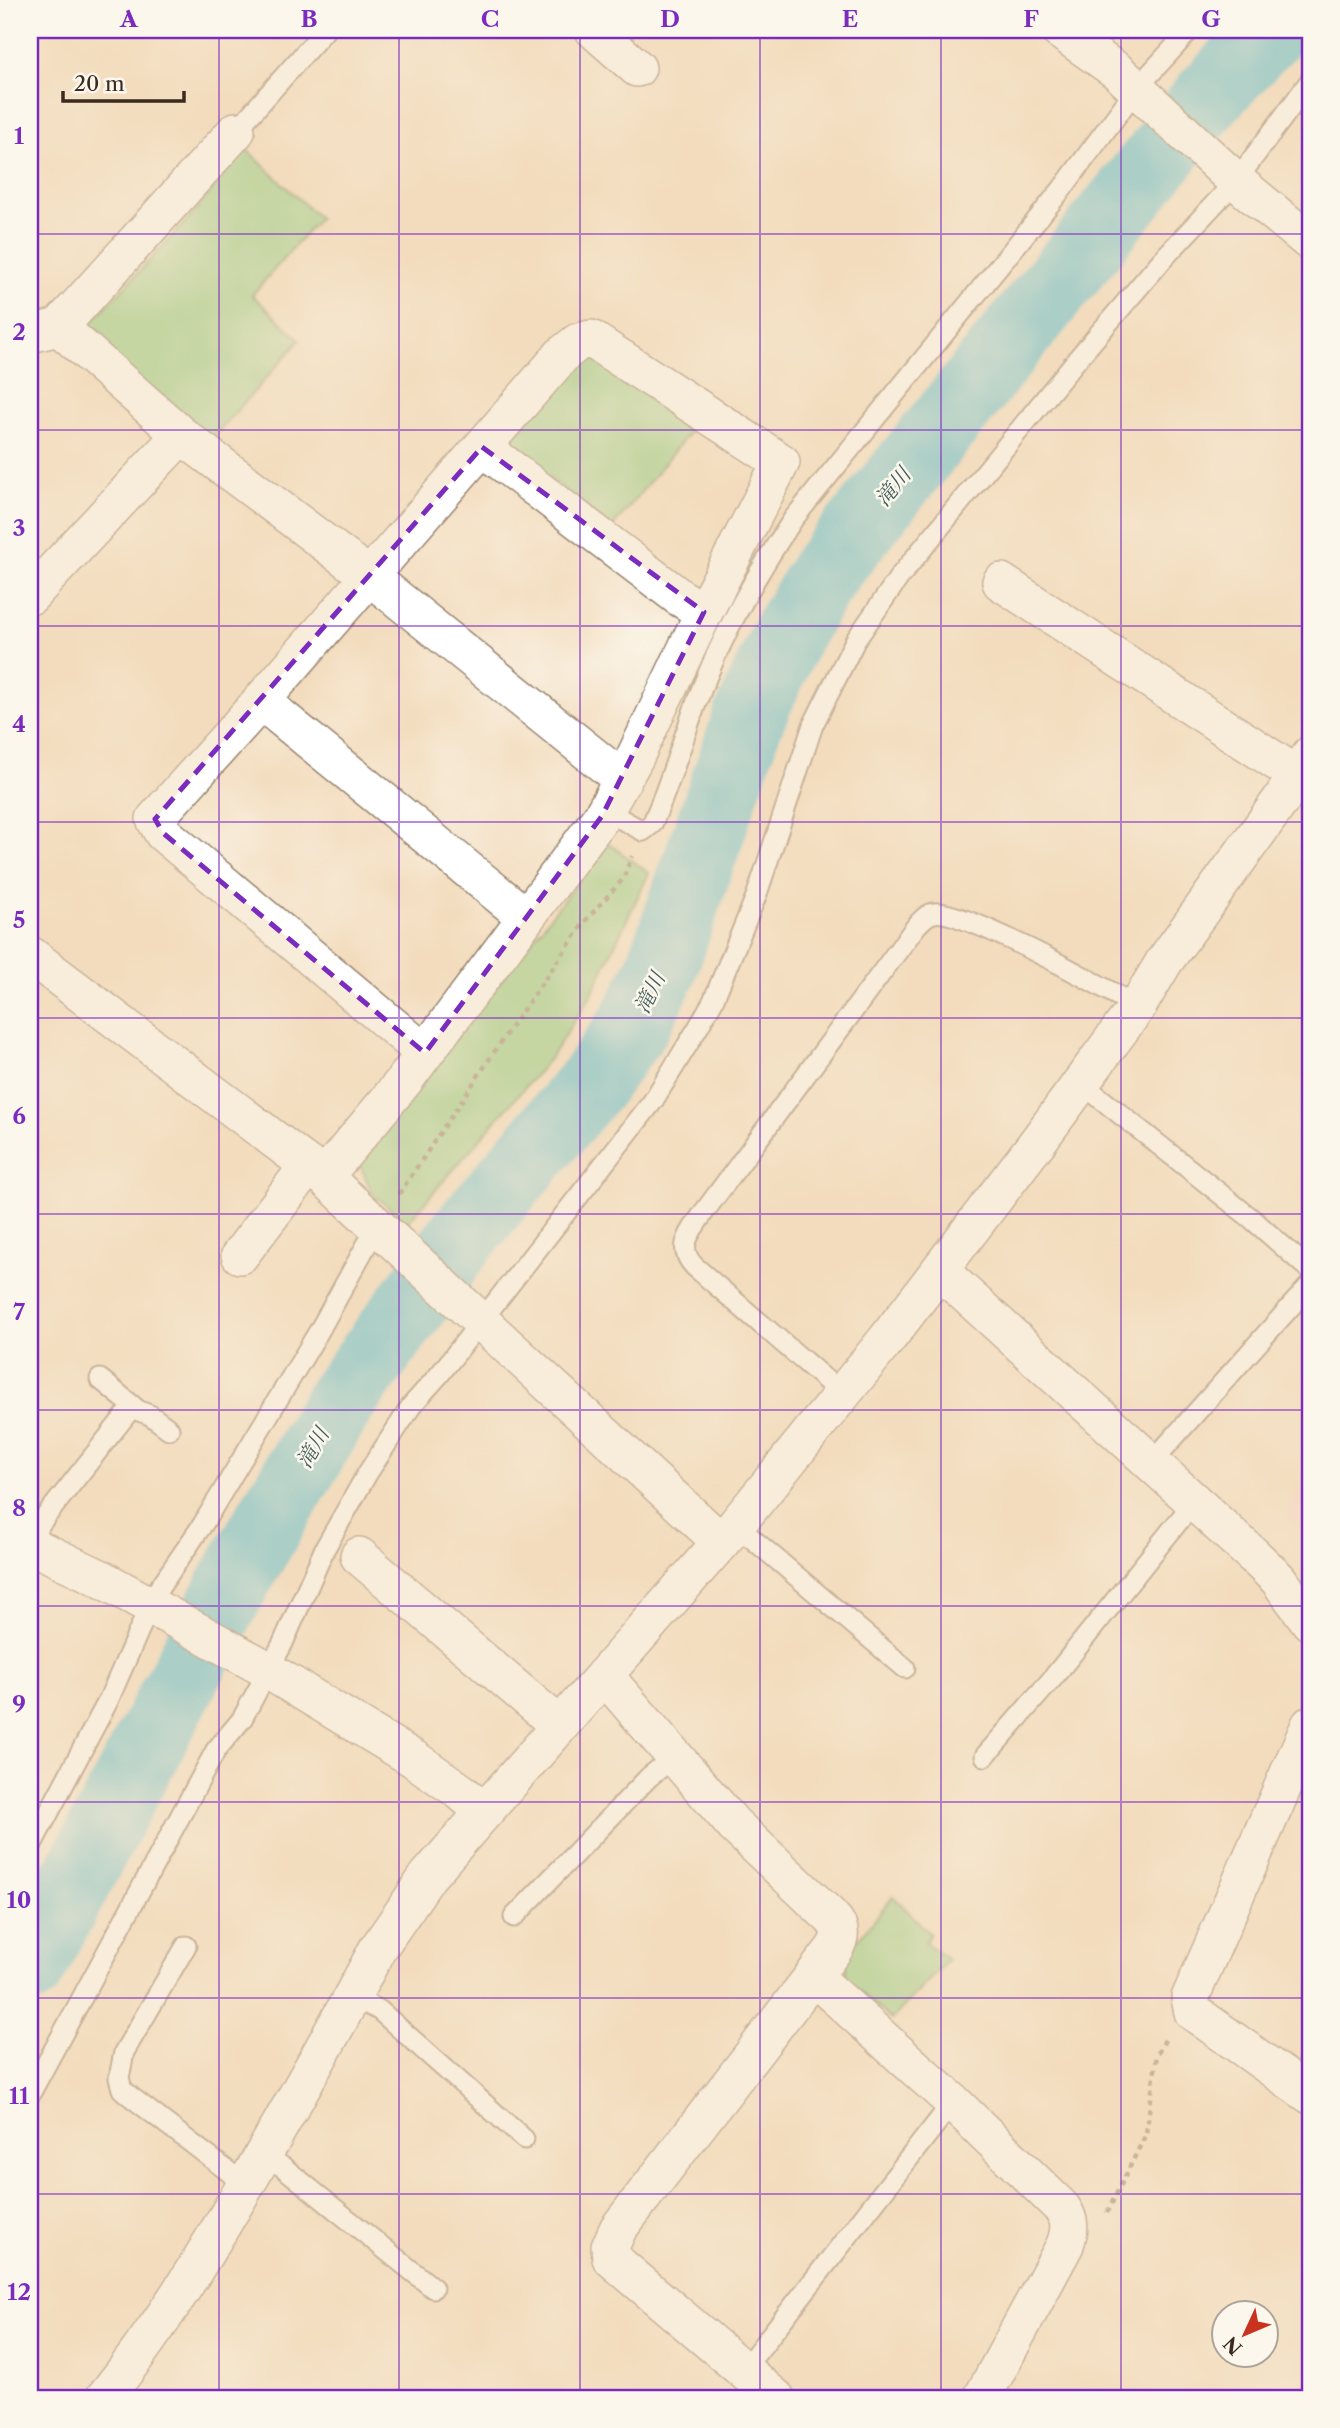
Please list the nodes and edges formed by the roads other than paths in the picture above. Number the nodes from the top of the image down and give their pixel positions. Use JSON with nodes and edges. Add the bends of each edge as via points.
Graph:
{"nodes":[{"id":1,"x":326,"y":30,"type":"edge"},
{"id":2,"x":594,"y":30,"type":"edge"},
{"id":3,"x":1059,"y":30,"type":"edge"},
{"id":4,"x":1190,"y":30,"type":"edge"},
{"id":5,"x":638,"y":68,"type":"dead end"},
{"id":6,"x":1310,"y":81,"type":"edge"},
{"id":7,"x":1141,"y":92,"type":"junction"},
{"id":8,"x":236,"y":131,"type":"joint"},
{"id":9,"x":1232,"y":177,"type":"junction"},
{"id":10,"x":1310,"y":242,"type":"edge"},
{"id":11,"x":38,"y":332,"type":"edge"},
{"id":12,"x":181,"y":435,"type":"junction"},
{"id":13,"x":482,"y":447,"type":"junction"},
{"id":14,"x":369,"y":576,"type":"junction"},
{"id":15,"x":1001,"y":582,"type":"dead end"},
{"id":16,"x":30,"y":596,"type":"edge"},
{"id":17,"x":704,"y":612,"type":"junction"},
{"id":18,"x":261,"y":701,"type":"junction"},
{"id":19,"x":1303,"y":765,"type":"edge"},
{"id":20,"x":614,"y":795,"type":"junction"},
{"id":21,"x":526,"y":917,"type":"junction"},
{"id":22,"x":30,"y":955,"type":"edge"},
{"id":23,"x":1137,"y":1007,"type":"junction"},
{"id":24,"x":425,"y":1053,"type":"junction"},
{"id":25,"x":1081,"y":1083,"type":"junction"},
{"id":26,"x":316,"y":1171,"type":"junction"},
{"id":27,"x":384,"y":1232,"type":"junction"},
{"id":28,"x":240,"y":1255,"type":"dead end"},
{"id":29,"x":1310,"y":1270,"type":"edge"},
{"id":30,"x":940,"y":1271,"type":"junction"},
{"id":31,"x":1310,"y":1285,"type":"edge"},
{"id":32,"x":477,"y":1316,"type":"junction"},
{"id":33,"x":100,"y":1379,"type":"dead end"},
{"id":34,"x":842,"y":1394,"type":"junction"},
{"id":35,"x":132,"y":1406,"type":"junction"},
{"id":36,"x":169,"y":1429,"type":"dead end"},
{"id":37,"x":1151,"y":1463,"type":"junction"},
{"id":38,"x":1194,"y":1502,"type":"junction"},
{"id":39,"x":728,"y":1533,"type":"junction"},
{"id":40,"x":30,"y":1544,"type":"edge"},
{"id":41,"x":359,"y":1556,"type":"dead end"},
{"id":42,"x":155,"y":1609,"type":"junction"},
{"id":43,"x":1310,"y":1622,"type":"edge"},
{"id":44,"x":263,"y":1667,"type":"junction"},
{"id":45,"x":905,"y":1668,"type":"dead end"},
{"id":46,"x":604,"y":1675,"type":"junction"},
{"id":47,"x":559,"y":1725,"type":"junction"},
{"id":48,"x":1309,"y":1732,"type":"edge"},
{"id":49,"x":985,"y":1756,"type":"dead end"},
{"id":50,"x":674,"y":1757,"type":"junction"},
{"id":51,"x":483,"y":1811,"type":"junction"},
{"id":52,"x":30,"y":1848,"type":"edge"},
{"id":53,"x":514,"y":1917,"type":"dead end"},
{"id":54,"x":186,"y":1946,"type":"dead end"},
{"id":55,"x":814,"y":1977,"type":"junction"},
{"id":56,"x":352,"y":1997,"type":"junction"},
{"id":57,"x":30,"y":2094,"type":"edge"},
{"id":58,"x":1310,"y":2095,"type":"edge"},
{"id":59,"x":953,"y":2102,"type":"junction"},
{"id":60,"x":523,"y":2138,"type":"dead end"},
{"id":61,"x":255,"y":2170,"type":"junction"},
{"id":62,"x":433,"y":2288,"type":"dead end"},
{"id":63,"x":744,"y":2369,"type":"junction"},
{"id":64,"x":104,"y":2398,"type":"edge"},
{"id":65,"x":776,"y":2398,"type":"edge"},
{"id":66,"x":982,"y":2398,"type":"edge"}],
"edges":[{"from":1,"to":8,"type":"lane"},
{"from":2,"to":5,"type":"street"},
{"from":3,"to":7,"type":"street"},
{"from":4,"to":7,"type":"lane"},
{"from":6,"to":9,"type":"lane"},
{"from":7,"to":9,"type":"street"},
{"from":7,"to":20,"type":"lane","via":[[773,549],[703,687],[652,824],[643,831]]},
{"from":8,"to":11,"type":"street"},
{"from":9,"to":10,"type":"street"},
{"from":9,"to":32,"type":"lane","via":[[900,576],[855,640],[813,725],[758,894],[713,1001],[653,1101]]},
{"from":11,"to":12,"type":"street"},
{"from":12,"to":14,"type":"street"},
{"from":12,"to":16,"type":"street"},
{"from":13,"to":14,"type":"street"},
{"from":13,"to":17,"type":"street"},
{"from":13,"to":17,"type":"street","via":[[563,354],[591,339],[781,462]]},
{"from":14,"to":18,"type":"street"},
{"from":14,"to":20,"type":"street"},
{"from":15,"to":19,"type":"street"},
{"from":17,"to":20,"type":"street"},
{"from":18,"to":21,"type":"street"},
{"from":18,"to":24,"type":"street","via":[[155,819],[163,833]]},
{"from":19,"to":23,"type":"street"},
{"from":20,"to":21,"type":"street"},
{"from":21,"to":24,"type":"street"},
{"from":22,"to":26,"type":"street"},
{"from":23,"to":25,"type":"street"},
{"from":23,"to":34,"type":"lane","via":[[960,917],[936,912],[917,925],[704,1212],[684,1250],[694,1266]]},
{"from":24,"to":26,"type":"street","via":[[404,1081]]},
{"from":25,"to":29,"type":"lane"},
{"from":25,"to":30,"type":"street"},
{"from":26,"to":27,"type":"street"},
{"from":26,"to":28,"type":"street"},
{"from":27,"to":32,"type":"street"},
{"from":27,"to":42,"type":"lane","via":[[155,1594]]},
{"from":30,"to":34,"type":"street"},
{"from":30,"to":37,"type":"street"},
{"from":31,"to":37,"type":"lane"},
{"from":32,"to":39,"type":"street"},
{"from":32,"to":44,"type":"lane","via":[[367,1474],[325,1548],[283,1643]]},
{"from":33,"to":35,"type":"lane"},
{"from":34,"to":39,"type":"street"},
{"from":35,"to":36,"type":"lane"},
{"from":35,"to":40,"type":"lane"},
{"from":37,"to":38,"type":"street"},
{"from":38,"to":43,"type":"street","via":[[1278,1579]]},
{"from":38,"to":49,"type":"lane"},
{"from":39,"to":45,"type":"lane"},
{"from":39,"to":46,"type":"street"},
{"from":40,"to":42,"type":"street"},
{"from":41,"to":47,"type":"street"},
{"from":42,"to":44,"type":"street"},
{"from":42,"to":52,"type":"lane"},
{"from":44,"to":51,"type":"street","via":[[414,1759]]},
{"from":44,"to":57,"type":"lane","via":[[242,1719],[216,1750]]},
{"from":46,"to":47,"type":"street"},
{"from":46,"to":50,"type":"street"},
{"from":47,"to":51,"type":"street"},
{"from":48,"to":58,"type":"street","via":[[1190,1998],[1193,2012]]},
{"from":50,"to":53,"type":"lane","via":[[649,1777]]},
{"from":50,"to":55,"type":"street","via":[[754,1845],[837,1923],[839,1940]]},
{"from":51,"to":56,"type":"street","via":[[402,1911]]},
{"from":54,"to":61,"type":"lane","via":[[124,2052],[122,2089]]},
{"from":55,"to":59,"type":"street"},
{"from":55,"to":63,"type":"street","via":[[618,2229],[610,2247],[611,2258]]},
{"from":56,"to":60,"type":"lane","via":[[379,2010]]},
{"from":56,"to":61,"type":"street"},
{"from":59,"to":63,"type":"lane"},
{"from":59,"to":66,"type":"street","via":[[1068,2218],[1065,2245]]},
{"from":61,"to":62,"type":"lane","via":[[283,2167]]},
{"from":61,"to":64,"type":"street","via":[[173,2303]]},
{"from":63,"to":65,"type":"street"}]}
